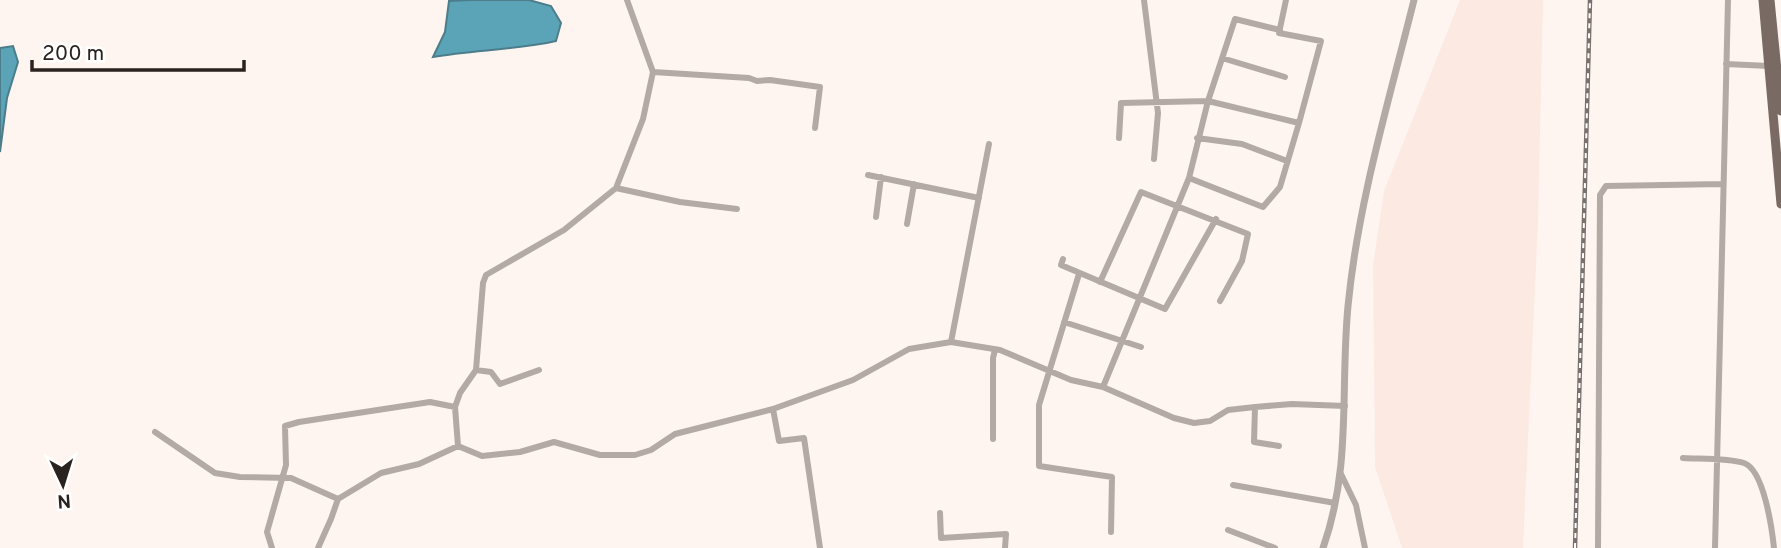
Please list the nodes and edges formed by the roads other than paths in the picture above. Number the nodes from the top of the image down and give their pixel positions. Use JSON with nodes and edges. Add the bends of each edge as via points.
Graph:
{"nodes":[{"id":1,"x":627,"y":0,"type":"edge"},
{"id":2,"x":1144,"y":0,"type":"edge"},
{"id":3,"x":1286,"y":0,"type":"edge"},
{"id":4,"x":1414,"y":0,"type":"edge"},
{"id":5,"x":1728,"y":0,"type":"edge"},
{"id":6,"x":1763,"y":0,"type":"edge"},
{"id":7,"x":1770,"y":0,"type":"edge"},
{"id":8,"x":1280,"y":30,"type":"junction"},
{"id":9,"x":1222,"y":58,"type":"junction"},
{"id":10,"x":1726,"y":64,"type":"junction"},
{"id":11,"x":1769,"y":66,"type":"junction"},
{"id":12,"x":653,"y":72,"type":"junction"},
{"id":13,"x":1285,"y":77,"type":"dead end"},
{"id":14,"x":1208,"y":100,"type":"junction"},
{"id":15,"x":1155,"y":102,"type":"junction"},
{"id":16,"x":1781,"y":111,"type":"edge"},
{"id":17,"x":1299,"y":123,"type":"junction"},
{"id":18,"x":815,"y":128,"type":"dead end"},
{"id":19,"x":1119,"y":138,"type":"dead end"},
{"id":20,"x":1197,"y":138,"type":"junction"},
{"id":21,"x":989,"y":144,"type":"dead end"},
{"id":22,"x":1154,"y":159,"type":"dead end"},
{"id":23,"x":1287,"y":161,"type":"junction"},
{"id":24,"x":868,"y":175,"type":"dead end"},
{"id":25,"x":881,"y":177,"type":"junction"},
{"id":26,"x":1189,"y":178,"type":"junction"},
{"id":27,"x":914,"y":184,"type":"junction"},
{"id":28,"x":1723,"y":184,"type":"junction"},
{"id":29,"x":616,"y":188,"type":"junction"},
{"id":30,"x":979,"y":198,"type":"junction"},
{"id":31,"x":1781,"y":204,"type":"edge"},
{"id":32,"x":1176,"y":205,"type":"junction"},
{"id":33,"x":737,"y":209,"type":"dead end"},
{"id":34,"x":876,"y":217,"type":"dead end"},
{"id":35,"x":1216,"y":219,"type":"junction"},
{"id":36,"x":907,"y":224,"type":"dead end"},
{"id":37,"x":1063,"y":259,"type":"dead end"},
{"id":38,"x":1079,"y":275,"type":"junction"},
{"id":39,"x":1100,"y":282,"type":"junction"},
{"id":40,"x":1140,"y":298,"type":"junction"},
{"id":41,"x":1220,"y":301,"type":"dead end"},
{"id":42,"x":1064,"y":322,"type":"junction"},
{"id":43,"x":1124,"y":340,"type":"junction"},
{"id":44,"x":951,"y":342,"type":"junction"},
{"id":45,"x":1141,"y":347,"type":"dead end"},
{"id":46,"x":995,"y":350,"type":"junction"},
{"id":47,"x":476,"y":370,"type":"junction"},
{"id":48,"x":539,"y":370,"type":"dead end"},
{"id":49,"x":1049,"y":372,"type":"junction"},
{"id":50,"x":1103,"y":387,"type":"junction"},
{"id":51,"x":1345,"y":406,"type":"junction"},
{"id":52,"x":455,"y":407,"type":"junction"},
{"id":53,"x":1255,"y":407,"type":"junction"},
{"id":54,"x":773,"y":409,"type":"junction"},
{"id":55,"x":155,"y":432,"type":"dead end"},
{"id":56,"x":993,"y":439,"type":"dead end"},
{"id":57,"x":458,"y":446,"type":"junction"},
{"id":58,"x":1279,"y":446,"type":"dead end"},
{"id":59,"x":1683,"y":458,"type":"dead end"},
{"id":60,"x":1716,"y":460,"type":"junction"},
{"id":61,"x":1340,"y":474,"type":"junction"},
{"id":62,"x":282,"y":478,"type":"junction"},
{"id":63,"x":1233,"y":485,"type":"dead end"},
{"id":64,"x":338,"y":499,"type":"junction"},
{"id":65,"x":1335,"y":503,"type":"junction"},
{"id":66,"x":940,"y":513,"type":"dead end"},
{"id":67,"x":1228,"y":530,"type":"dead end"},
{"id":68,"x":1111,"y":532,"type":"dead end"},
{"id":69,"x":272,"y":548,"type":"edge"},
{"id":70,"x":318,"y":548,"type":"edge"},
{"id":71,"x":820,"y":548,"type":"edge"},
{"id":72,"x":1005,"y":548,"type":"edge"},
{"id":73,"x":1275,"y":548,"type":"edge"},
{"id":74,"x":1323,"y":548,"type":"edge"},
{"id":75,"x":1365,"y":548,"type":"edge"},
{"id":76,"x":1598,"y":548,"type":"edge"},
{"id":77,"x":1715,"y":548,"type":"edge"},
{"id":78,"x":1774,"y":548,"type":"edge"}],
"edges":[{"from":1,"to":12,"type":"street"},
{"from":2,"to":15,"type":"street"},
{"from":3,"to":8,"type":"street"},
{"from":4,"to":51,"type":"street","via":[[1358,224],[1348,308]]},
{"from":5,"to":10,"type":"street"},
{"from":6,"to":11,"type":"main road"},
{"from":7,"to":16,"type":"main road"},
{"from":8,"to":9,"type":"street","via":[[1235,19]]},
{"from":8,"to":17,"type":"street","via":[[1321,41]]},
{"from":9,"to":13,"type":"street"},
{"from":9,"to":14,"type":"street"},
{"from":10,"to":11,"type":"street"},
{"from":10,"to":28,"type":"street"},
{"from":11,"to":31,"type":"main road"},
{"from":12,"to":18,"type":"street","via":[[820,88]]},
{"from":12,"to":29,"type":"street","via":[[643,119]]},
{"from":14,"to":15,"type":"street"},
{"from":14,"to":17,"type":"street"},
{"from":14,"to":20,"type":"street"},
{"from":15,"to":19,"type":"street","via":[[1121,103]]},
{"from":15,"to":22,"type":"street"},
{"from":17,"to":23,"type":"street"},
{"from":20,"to":23,"type":"street","via":[[1242,144]]},
{"from":20,"to":26,"type":"street"},
{"from":21,"to":30,"type":"street"},
{"from":23,"to":26,"type":"street","via":[[1280,187],[1263,207]]},
{"from":24,"to":25,"type":"street"},
{"from":25,"to":27,"type":"street"},
{"from":25,"to":34,"type":"street"},
{"from":26,"to":32,"type":"street"},
{"from":27,"to":30,"type":"street"},
{"from":27,"to":36,"type":"street"},
{"from":28,"to":60,"type":"street"},
{"from":28,"to":76,"type":"street","via":[[1606,186],[1600,195]]},
{"from":29,"to":33,"type":"street"},
{"from":29,"to":47,"type":"street","via":[[564,230],[486,275]]},
{"from":30,"to":44,"type":"street"},
{"from":32,"to":35,"type":"street"},
{"from":32,"to":39,"type":"street","via":[[1141,192]]},
{"from":32,"to":40,"type":"street"},
{"from":35,"to":40,"type":"street","via":[[1165,309]]},
{"from":35,"to":41,"type":"street","via":[[1248,234],[1242,261]]},
{"from":37,"to":38,"type":"street","via":[[1061,265]]},
{"from":38,"to":39,"type":"street"},
{"from":38,"to":42,"type":"street"},
{"from":39,"to":40,"type":"street"},
{"from":40,"to":43,"type":"street"},
{"from":42,"to":43,"type":"street"},
{"from":42,"to":49,"type":"street"},
{"from":43,"to":45,"type":"street"},
{"from":43,"to":50,"type":"street"},
{"from":44,"to":46,"type":"street"},
{"from":44,"to":54,"type":"street","via":[[909,349],[853,380]]},
{"from":46,"to":49,"type":"street"},
{"from":46,"to":56,"type":"street"},
{"from":47,"to":48,"type":"street","via":[[491,372],[500,384]]},
{"from":47,"to":52,"type":"street"},
{"from":49,"to":50,"type":"street"},
{"from":49,"to":68,"type":"street","via":[[1039,405],[1039,466],[1112,477]]},
{"from":50,"to":53,"type":"street","via":[[1194,423],[1210,421],[1228,410]]},
{"from":51,"to":53,"type":"street"},
{"from":51,"to":61,"type":"street"},
{"from":52,"to":57,"type":"street"},
{"from":52,"to":62,"type":"street","via":[[430,402],[285,426]]},
{"from":53,"to":58,"type":"street","via":[[1254,442]]},
{"from":54,"to":57,"type":"street","via":[[675,434],[635,455],[600,455],[554,442],[482,457]]},
{"from":54,"to":71,"type":"street","via":[[779,441],[804,438]]},
{"from":55,"to":62,"type":"street","via":[[215,473]]},
{"from":57,"to":64,"type":"street","via":[[419,464],[381,473]]},
{"from":59,"to":60,"type":"street"},
{"from":60,"to":77,"type":"street"},
{"from":60,"to":78,"type":"street","via":[[1745,463],[1755,472],[1770,515]]},
{"from":61,"to":65,"type":"street"},
{"from":61,"to":75,"type":"street","via":[[1356,505]]},
{"from":62,"to":64,"type":"street"},
{"from":62,"to":69,"type":"street","via":[[267,532]]},
{"from":63,"to":65,"type":"street"},
{"from":64,"to":70,"type":"street"},
{"from":65,"to":74,"type":"street"},
{"from":66,"to":72,"type":"street","via":[[941,538],[1006,534]]},
{"from":67,"to":73,"type":"street"}]}
